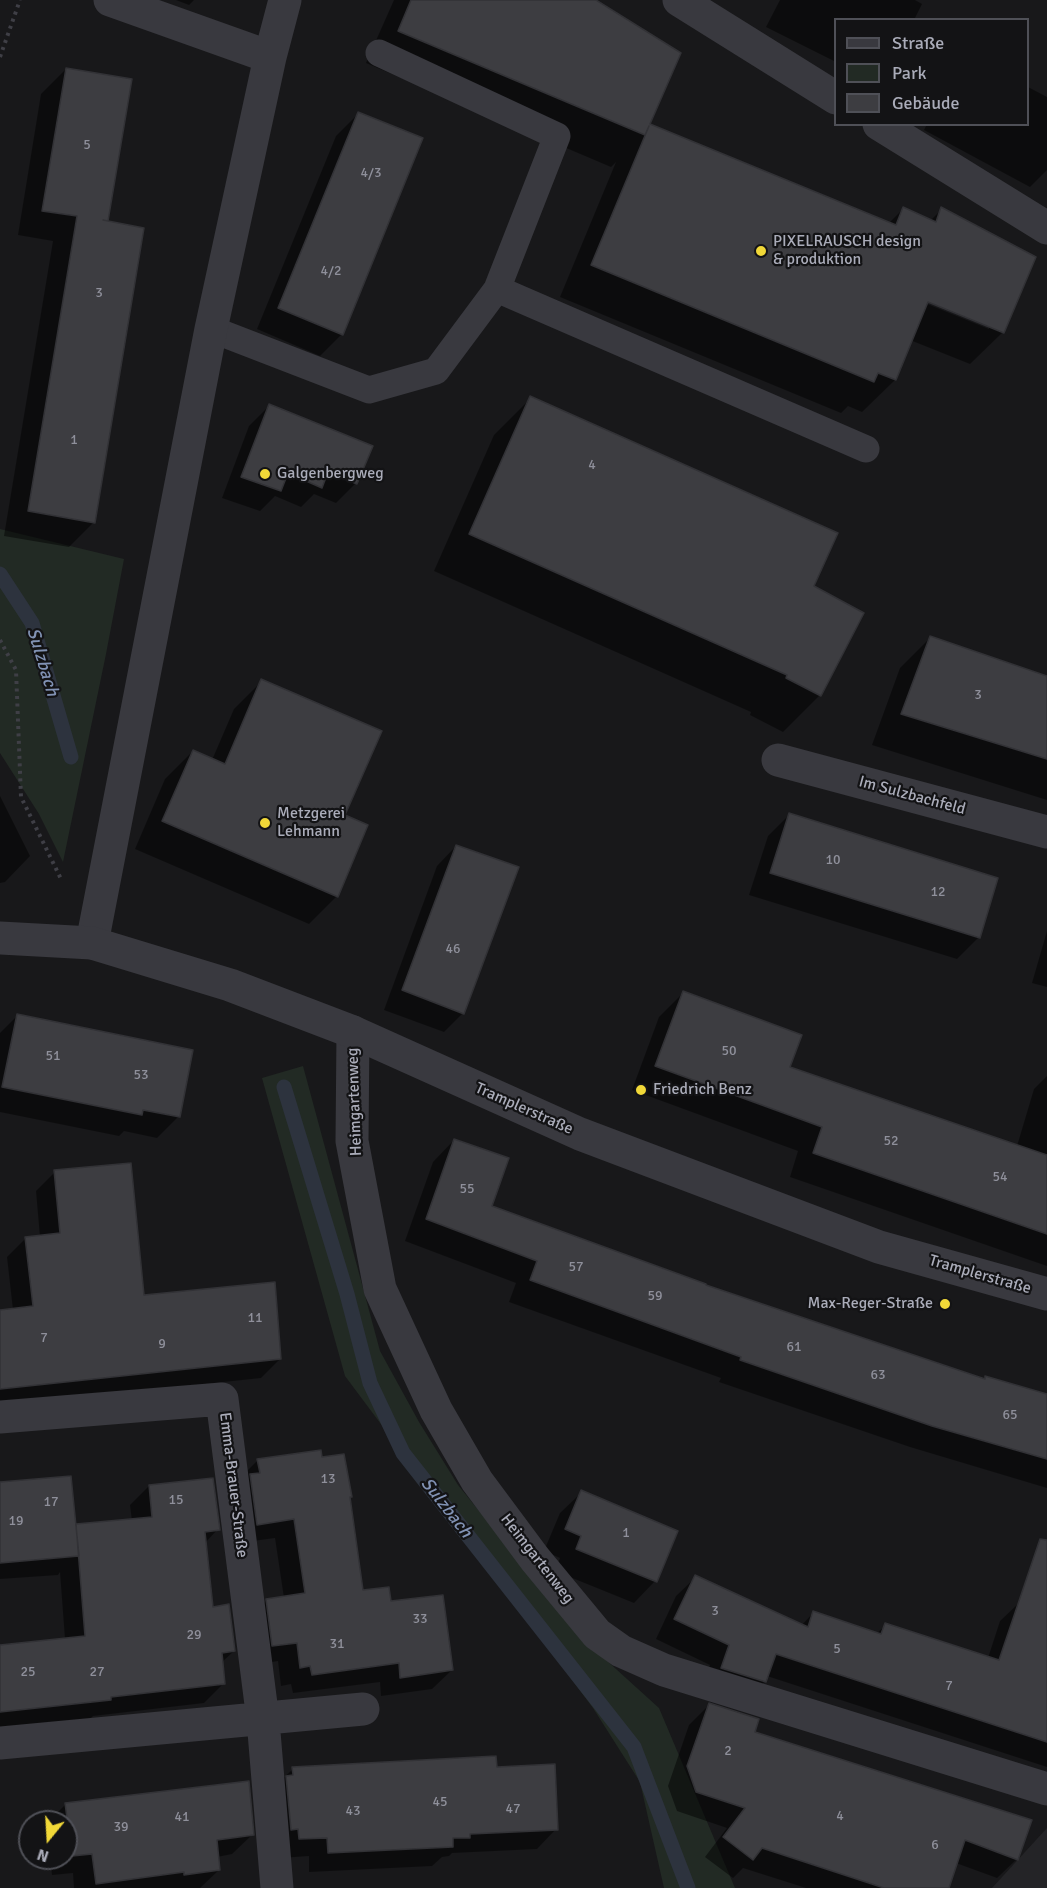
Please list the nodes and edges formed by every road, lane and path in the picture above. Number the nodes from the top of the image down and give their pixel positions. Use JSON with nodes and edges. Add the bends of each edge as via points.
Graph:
{"nodes":[{"id":1,"x":20,"y":0,"type":"edge"},
{"id":2,"x":110,"y":0,"type":"edge"},
{"id":3,"x":285,"y":0,"type":"edge"},
{"id":4,"x":679,"y":0,"type":"edge"},
{"id":5,"x":380,"y":53,"type":"dead end"},
{"id":6,"x":0,"y":57,"type":"edge"},
{"id":7,"x":270,"y":57,"type":"junction"},
{"id":8,"x":834,"y":97,"type":"edge"},
{"id":9,"x":882,"y":126,"type":"edge"},
{"id":10,"x":1047,"y":228,"type":"edge"},
{"id":11,"x":497,"y":289,"type":"junction"},
{"id":12,"x":211,"y":329,"type":"junction"},
{"id":13,"x":866,"y":449,"type":"dead end"},
{"id":14,"x":0,"y":640,"type":"edge"},
{"id":15,"x":778,"y":760,"type":"dead end"},
{"id":16,"x":1047,"y":832,"type":"edge"},
{"id":17,"x":62,"y":880,"type":"dead end"},
{"id":18,"x":0,"y":938,"type":"edge"},
{"id":19,"x":92,"y":943,"type":"junction"},
{"id":20,"x":353,"y":1032,"type":"junction"},
{"id":21,"x":1047,"y":1294,"type":"edge"},
{"id":22,"x":0,"y":1417,"type":"edge"},
{"id":23,"x":363,"y":1710,"type":"dead end"},
{"id":24,"x":262,"y":1720,"type":"junction"},
{"id":25,"x":0,"y":1743,"type":"edge"},
{"id":26,"x":1047,"y":1789,"type":"edge"},
{"id":27,"x":277,"y":1888,"type":"edge"}],
"edges":[{"from":1,"to":6,"type":"path"},
{"from":2,"to":7,"type":"street"},
{"from":3,"to":7,"type":"street"},
{"from":4,"to":8,"type":"street"},
{"from":5,"to":11,"type":"lane","via":[[557,136]]},
{"from":7,"to":12,"type":"street"},
{"from":9,"to":10,"type":"street"},
{"from":11,"to":12,"type":"lane","via":[[436,371],[369,390]]},
{"from":11,"to":13,"type":"lane"},
{"from":12,"to":19,"type":"street"},
{"from":14,"to":17,"type":"path","via":[[16,670],[21,797]]},
{"from":15,"to":16,"type":"street","name":"Im Sulzbachfeld"},
{"from":18,"to":19,"type":"street","name":"Tramplerstraße"},
{"from":19,"to":20,"type":"street","name":"Tramplerstraße","via":[[230,985]]},
{"from":20,"to":21,"type":"street","name":"Tramplerstraße","via":[[580,1134],[879,1247]]},
{"from":20,"to":26,"type":"street","name":"Heimgartenweg","via":[[352,1141],[380,1289],[436,1410],[477,1481],[597,1634],[621,1651],[664,1670]]},
{"from":22,"to":24,"type":"street","name":"Emma-Brauer-Straße","via":[[222,1399]]},
{"from":23,"to":24,"type":"street"},
{"from":24,"to":25,"type":"street"},
{"from":24,"to":27,"type":"street","name":"Emma-Brauer-Straße"}]}
